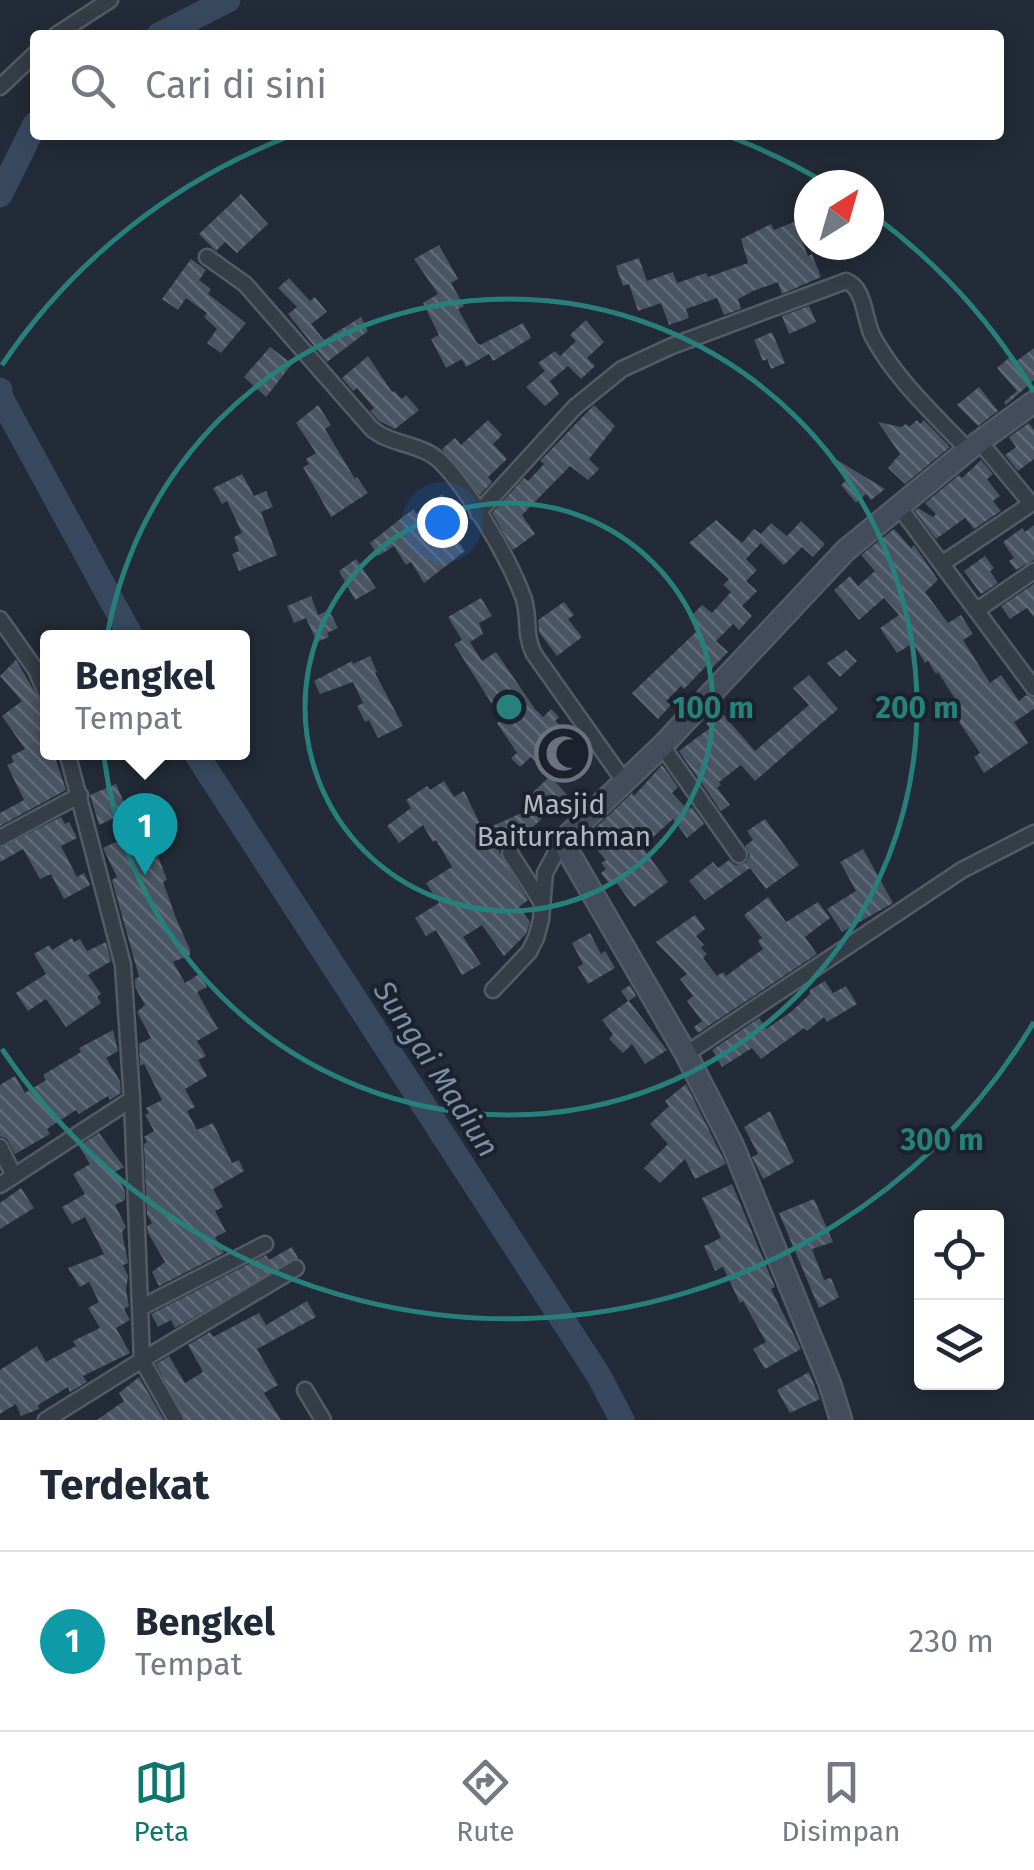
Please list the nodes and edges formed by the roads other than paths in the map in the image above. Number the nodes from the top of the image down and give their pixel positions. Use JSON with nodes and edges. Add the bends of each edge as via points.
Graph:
{"nodes":[{"id":1,"x":110,"y":0,"type":"edge"},
{"id":2,"x":64,"y":30,"type":"edge"},
{"id":3,"x":30,"y":59,"type":"edge"},
{"id":4,"x":0,"y":87,"type":"edge"},
{"id":5,"x":206,"y":257,"type":"dead end"},
{"id":6,"x":1034,"y":402,"type":"edge"},
{"id":7,"x":974,"y":446,"type":"junction"},
{"id":8,"x":900,"y":508,"type":"junction"},
{"id":9,"x":478,"y":514,"type":"junction"},
{"id":10,"x":943,"y":562,"type":"junction"},
{"id":11,"x":1034,"y":572,"type":"edge"},
{"id":12,"x":977,"y":610,"type":"junction"},
{"id":13,"x":0,"y":619,"type":"edge"},
{"id":14,"x":40,"y":679,"type":"edge"},
{"id":15,"x":1034,"y":688,"type":"edge"},
{"id":16,"x":662,"y":746,"type":"junction"},
{"id":17,"x":69,"y":760,"type":"edge"},
{"id":18,"x":624,"y":780,"type":"junction"},
{"id":19,"x":80,"y":795,"type":"junction"},
{"id":20,"x":1034,"y":834,"type":"edge"},
{"id":21,"x":0,"y":838,"type":"edge"},
{"id":22,"x":562,"y":841,"type":"junction"},
{"id":23,"x":510,"y":853,"type":"dead end"},
{"id":24,"x":739,"y":855,"type":"dead end"},
{"id":25,"x":543,"y":905,"type":"junction"},
{"id":26,"x":493,"y":990,"type":"dead end"},
{"id":27,"x":686,"y":1054,"type":"junction"},
{"id":28,"x":132,"y":1098,"type":"junction"},
{"id":29,"x":0,"y":1147,"type":"edge"},
{"id":30,"x":13,"y":1174,"type":"junction"},
{"id":31,"x":0,"y":1184,"type":"edge"},
{"id":32,"x":265,"y":1244,"type":"dead end"},
{"id":33,"x":296,"y":1268,"type":"dead end"},
{"id":34,"x":142,"y":1307,"type":"junction"},
{"id":35,"x":142,"y":1360,"type":"junction"},
{"id":36,"x":305,"y":1390,"type":"dead end"},
{"id":37,"x":46,"y":1420,"type":"edge"},
{"id":38,"x":176,"y":1420,"type":"edge"},
{"id":39,"x":323,"y":1420,"type":"edge"},
{"id":40,"x":840,"y":1420,"type":"edge"}],
"edges":[{"from":1,"to":2,"type":"street"},
{"from":3,"to":4,"type":"street"},
{"from":5,"to":9,"type":"street","via":[[246,284],[372,429],[440,461]]},
{"from":6,"to":7,"type":"street"},
{"from":7,"to":8,"type":"street"},
{"from":7,"to":9,"type":"street","via":[[886,360],[860,294],[846,282],[622,369],[575,407]]},
{"from":7,"to":10,"type":"street","via":[[1028,506]]},
{"from":8,"to":10,"type":"street"},
{"from":8,"to":16,"type":"street","via":[[846,550]]},
{"from":9,"to":18,"type":"street","via":[[524,596],[534,654]]},
{"from":10,"to":12,"type":"street"},
{"from":11,"to":12,"type":"street"},
{"from":12,"to":15,"type":"street"},
{"from":13,"to":14,"type":"street"},
{"from":16,"to":18,"type":"street"},
{"from":16,"to":24,"type":"street"},
{"from":17,"to":19,"type":"street"},
{"from":18,"to":22,"type":"street"},
{"from":19,"to":21,"type":"street"},
{"from":19,"to":28,"type":"street","via":[[123,965]]},
{"from":20,"to":27,"type":"street","via":[[962,870]]},
{"from":22,"to":25,"type":"street","via":[[545,873]]},
{"from":22,"to":27,"type":"street"},
{"from":23,"to":25,"type":"street"},
{"from":25,"to":26,"type":"street","via":[[529,952]]},
{"from":27,"to":40,"type":"street","via":[[734,1146]]},
{"from":28,"to":30,"type":"street"},
{"from":28,"to":34,"type":"street"},
{"from":29,"to":30,"type":"street"},
{"from":30,"to":31,"type":"street"},
{"from":32,"to":34,"type":"street"},
{"from":33,"to":35,"type":"street"},
{"from":34,"to":35,"type":"street"},
{"from":35,"to":37,"type":"street"},
{"from":35,"to":38,"type":"street"},
{"from":36,"to":39,"type":"street"}]}
